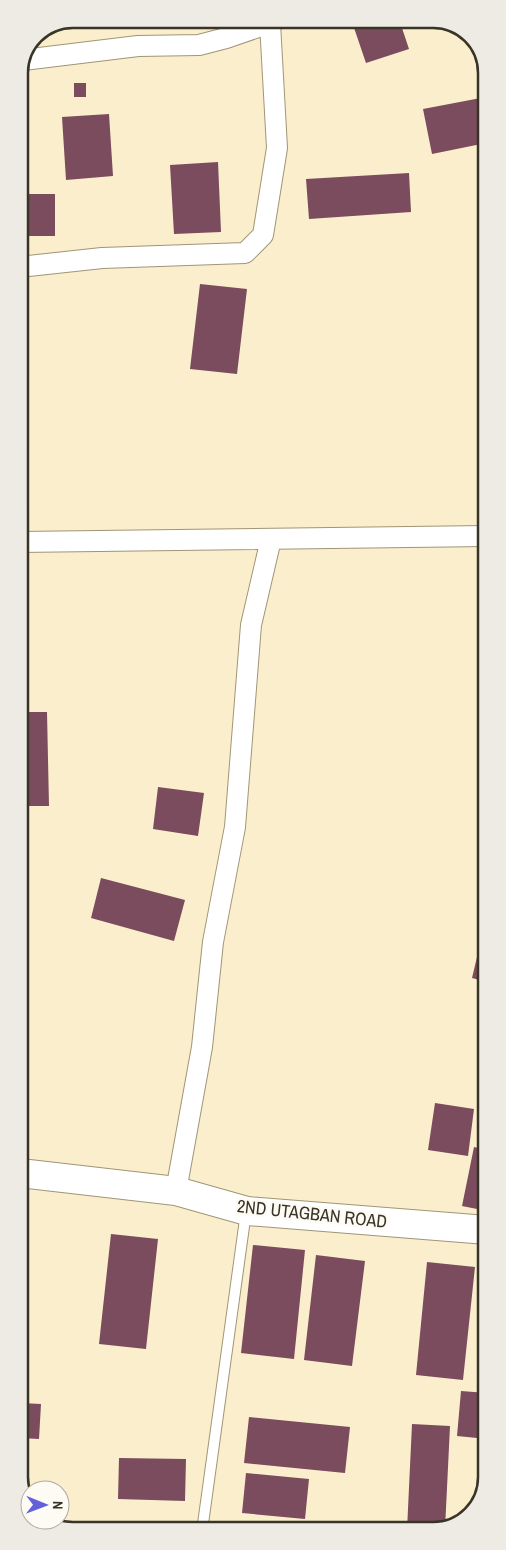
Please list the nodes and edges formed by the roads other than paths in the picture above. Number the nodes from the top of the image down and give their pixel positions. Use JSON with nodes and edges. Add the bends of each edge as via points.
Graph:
{"nodes":[{"id":1,"x":254,"y":28,"type":"edge"},
{"id":2,"x":274,"y":28,"type":"edge"},
{"id":3,"x":30,"y":59,"type":"edge"},
{"id":4,"x":28,"y":266,"type":"edge"},
{"id":5,"x":478,"y":536,"type":"edge"},
{"id":6,"x":271,"y":539,"type":"junction"},
{"id":7,"x":28,"y":542,"type":"edge"},
{"id":8,"x":28,"y":1174,"type":"edge"},
{"id":9,"x":176,"y":1191,"type":"junction"},
{"id":10,"x":246,"y":1211,"type":"junction"},
{"id":11,"x":478,"y":1229,"type":"edge"},
{"id":12,"x":203,"y":1522,"type":"edge"}],
"edges":[{"from":1,"to":3,"type":"street","via":[[199,45],[138,46]]},
{"from":2,"to":4,"type":"street","via":[[277,148],[263,235],[245,253],[102,258]]},
{"from":5,"to":6,"type":"street"},
{"from":6,"to":7,"type":"street"},
{"from":6,"to":9,"type":"street","via":[[251,625],[234,827],[213,942],[202,1047]]},
{"from":8,"to":9,"type":"street","name":"2ND UTAGBAN ROAD"},
{"from":9,"to":10,"type":"street","name":"2ND UTAGBAN ROAD"},
{"from":10,"to":11,"type":"street","name":"2ND UTAGBAN ROAD"},
{"from":10,"to":12,"type":"lane"}]}
